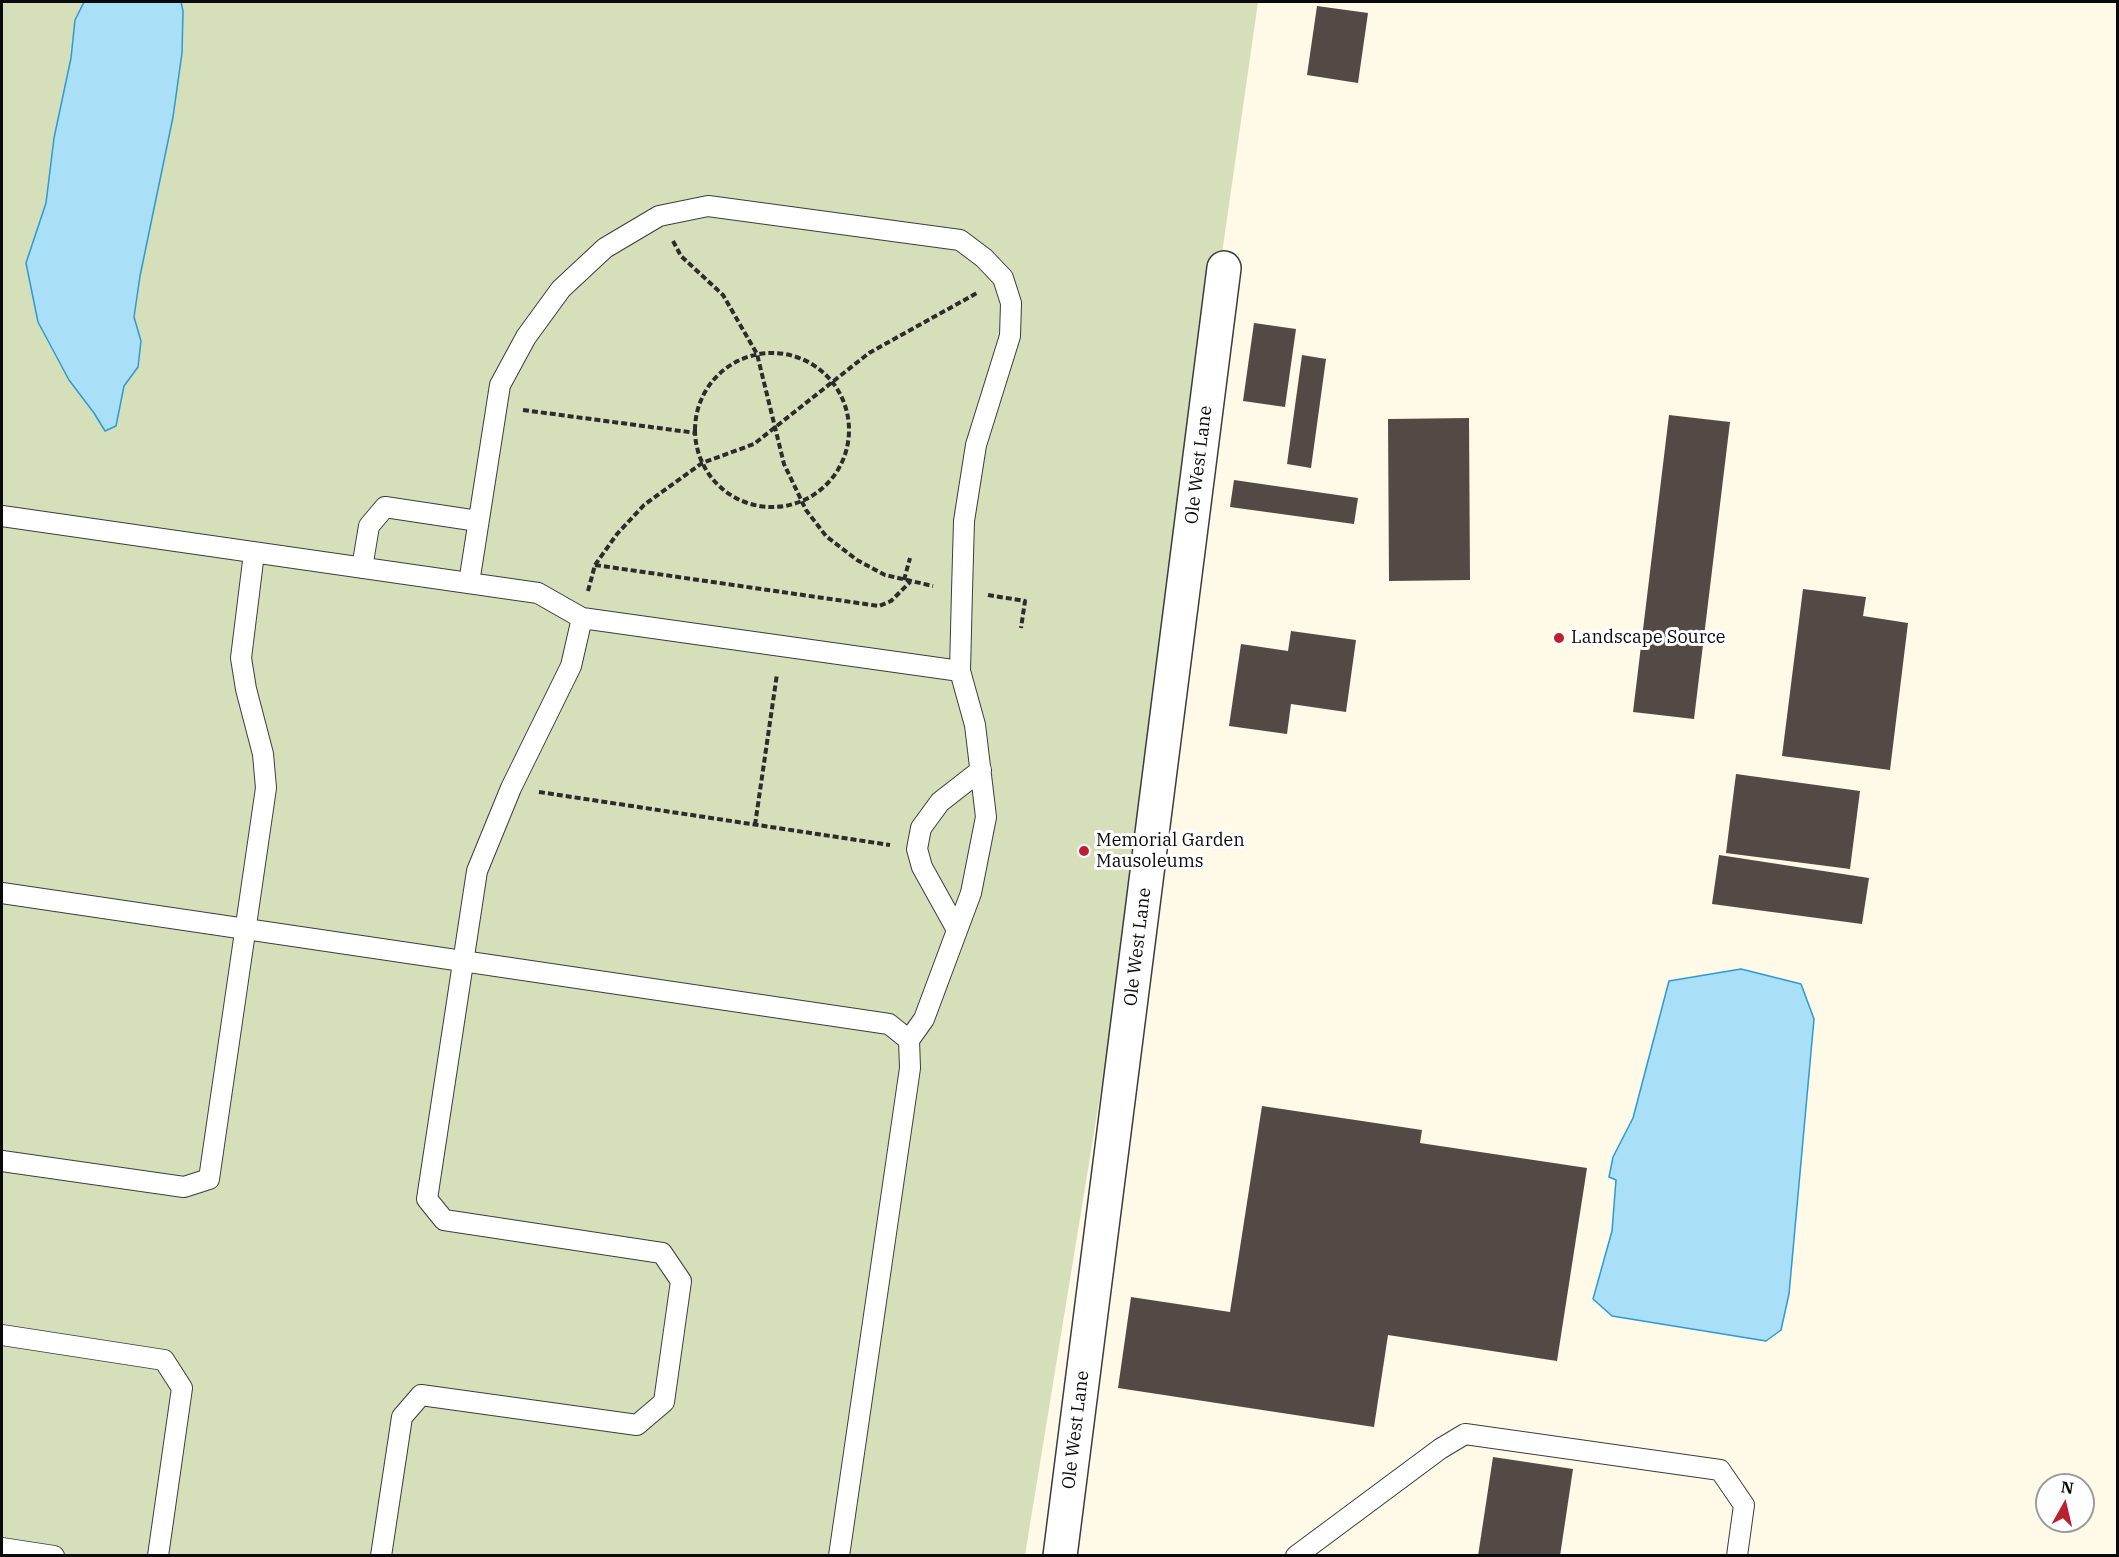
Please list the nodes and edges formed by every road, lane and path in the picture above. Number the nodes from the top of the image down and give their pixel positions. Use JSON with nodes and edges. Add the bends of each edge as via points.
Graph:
{"nodes":[{"id":1,"x":659,"y":216,"type":"junction"},
{"id":2,"x":1224,"y":268,"type":"dead end"},
{"id":3,"x":1003,"y":278,"type":"junction"},
{"id":4,"x":757,"y":354,"type":"junction"},
{"id":5,"x":832,"y":381,"type":"junction"},
{"id":6,"x":495,"y":406,"type":"junction"},
{"id":7,"x":777,"y":427,"type":"junction"},
{"id":8,"x":696,"y":433,"type":"junction"},
{"id":9,"x":702,"y":464,"type":"junction"},
{"id":10,"x":801,"y":502,"type":"junction"},
{"id":11,"x":2,"y":516,"type":"edge"},
{"id":12,"x":478,"y":520,"type":"junction"},
{"id":13,"x":254,"y":553,"type":"junction"},
{"id":14,"x":910,"y":558,"type":"dead end"},
{"id":15,"x":595,"y":565,"type":"junction"},
{"id":16,"x":362,"y":568,"type":"junction"},
{"id":17,"x":904,"y":580,"type":"junction"},
{"id":18,"x":910,"y":582,"type":"junction"},
{"id":19,"x":470,"y":583,"type":"junction"},
{"id":20,"x":962,"y":591,"type":"junction"},
{"id":21,"x":582,"y":618,"type":"junction"},
{"id":22,"x":1021,"y":628,"type":"dead end"},
{"id":23,"x":781,"y":646,"type":"junction"},
{"id":24,"x":960,"y":671,"type":"junction"},
{"id":25,"x":981,"y":770,"type":"junction"},
{"id":26,"x":511,"y":788,"type":"junction"},
{"id":27,"x":755,"y":825,"type":"junction"},
{"id":28,"x":918,"y":849,"type":"junction"},
{"id":29,"x":2,"y":893,"type":"edge"},
{"id":30,"x":247,"y":927,"type":"junction"},
{"id":31,"x":957,"y":930,"type":"junction"},
{"id":32,"x":463,"y":961,"type":"junction"},
{"id":33,"x":909,"y":1040,"type":"junction"},
{"id":34,"x":2,"y":1161,"type":"edge"},
{"id":35,"x":2,"y":1335,"type":"edge"},
{"id":36,"x":2,"y":1548,"type":"edge"},
{"id":37,"x":1067,"y":1555,"type":"edge"},
{"id":38,"x":54,"y":1556,"type":"edge"},
{"id":39,"x":159,"y":1556,"type":"edge"},
{"id":40,"x":381,"y":1556,"type":"edge"},
{"id":41,"x":839,"y":1556,"type":"edge"},
{"id":42,"x":1296,"y":1556,"type":"edge"},
{"id":43,"x":1737,"y":1556,"type":"edge"}],
"edges":[{"from":1,"to":3,"type":"lane","via":[[708,206],[960,240]]},
{"from":1,"to":4,"type":"path","via":[[681,255],[723,295]]},
{"from":1,"to":6,"type":"lane","via":[[605,248],[561,289],[526,337],[500,385]]},
{"from":2,"to":37,"type":"street","name":"Ole West Lane"},
{"from":3,"to":5,"type":"path","via":[[902,333]]},
{"from":3,"to":20,"type":"lane","via":[[1011,303],[1010,336],[976,445],[964,521]]},
{"from":4,"to":5,"type":"path","via":[[787,354],[811,363]]},
{"from":4,"to":7,"type":"path"},
{"from":4,"to":8,"type":"path","via":[[718,375],[703,396]]},
{"from":5,"to":7,"type":"path"},
{"from":5,"to":10,"type":"path","via":[[844,400],[850,424],[848,449],[837,473]]},
{"from":6,"to":8,"type":"path"},
{"from":6,"to":12,"type":"lane"},
{"from":7,"to":9,"type":"path","via":[[754,444]]},
{"from":7,"to":10,"type":"path","via":[[783,464]]},
{"from":8,"to":9,"type":"path"},
{"from":9,"to":10,"type":"path","via":[[723,489],[746,502],[771,507]]},
{"from":9,"to":15,"type":"path","via":[[644,505]]},
{"from":10,"to":17,"type":"path","via":[[826,536],[857,560]]},
{"from":11,"to":13,"type":"lane"},
{"from":12,"to":16,"type":"lane","via":[[385,507],[369,526]]},
{"from":12,"to":19,"type":"lane"},
{"from":13,"to":16,"type":"lane"},
{"from":13,"to":30,"type":"lane","via":[[241,658],[264,754],[266,789]]},
{"from":14,"to":17,"type":"path"},
{"from":15,"to":18,"type":"path","via":[[879,606],[891,602]]},
{"from":15,"to":21,"type":"path"},
{"from":16,"to":19,"type":"lane"},
{"from":17,"to":18,"type":"path"},
{"from":18,"to":20,"type":"path"},
{"from":19,"to":21,"type":"lane","via":[[538,593]]},
{"from":20,"to":22,"type":"path","via":[[1025,601]]},
{"from":20,"to":24,"type":"lane"},
{"from":21,"to":23,"type":"lane"},
{"from":21,"to":26,"type":"lane","via":[[571,666]]},
{"from":23,"to":24,"type":"lane"},
{"from":23,"to":27,"type":"path"},
{"from":24,"to":25,"type":"lane","via":[[975,725]]},
{"from":25,"to":28,"type":"lane","via":[[940,802],[921,828]]},
{"from":25,"to":31,"type":"lane","via":[[986,817],[971,893]]},
{"from":26,"to":27,"type":"path"},
{"from":26,"to":32,"type":"lane","via":[[477,870]]},
{"from":27,"to":28,"type":"path"},
{"from":28,"to":31,"type":"lane","via":[[922,867]]},
{"from":29,"to":30,"type":"lane"},
{"from":30,"to":32,"type":"lane"},
{"from":30,"to":34,"type":"lane","via":[[209,1179],[184,1187]]},
{"from":31,"to":33,"type":"lane","via":[[924,1019]]},
{"from":32,"to":33,"type":"lane","via":[[889,1024]]},
{"from":32,"to":40,"type":"lane","via":[[427,1199],[444,1220],[662,1253],[681,1281],[680,1292],[664,1402],[637,1425],[422,1395],[402,1417]]},
{"from":33,"to":41,"type":"lane","via":[[910,1068]]},
{"from":35,"to":39,"type":"lane","via":[[164,1360],[182,1388]]},
{"from":36,"to":38,"type":"lane"},
{"from":42,"to":43,"type":"lane","via":[[1465,1434],[1720,1470],[1744,1505]]}]}
